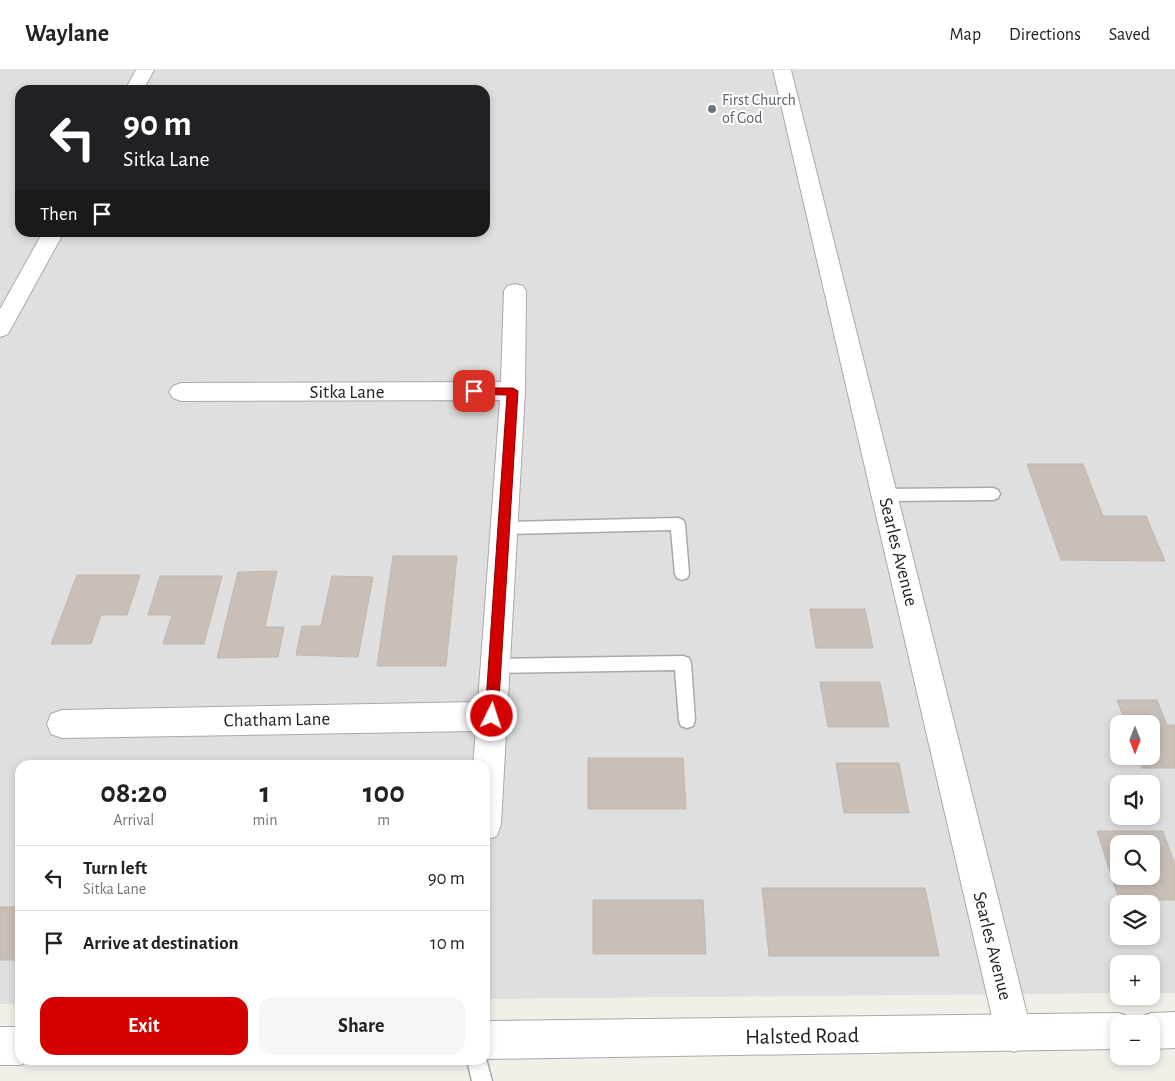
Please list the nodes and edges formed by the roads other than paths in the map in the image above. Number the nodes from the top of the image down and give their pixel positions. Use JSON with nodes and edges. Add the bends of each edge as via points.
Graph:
{"nodes":[{"id":1,"x":145,"y":70,"type":"edge"},
{"id":2,"x":782,"y":70,"type":"edge"},
{"id":3,"x":137,"y":85,"type":"edge"},
{"id":4,"x":51,"y":237,"type":"edge"},
{"id":5,"x":515,"y":291,"type":"dead end"},
{"id":6,"x":0,"y":329,"type":"edge"},
{"id":7,"x":513,"y":391,"type":"junction"},
{"id":8,"x":181,"y":392,"type":"dead end"},
{"id":9,"x":993,"y":494,"type":"dead end"},
{"id":10,"x":884,"y":495,"type":"junction"},
{"id":11,"x":504,"y":528,"type":"junction"},
{"id":12,"x":682,"y":574,"type":"dead end"},
{"id":13,"x":495,"y":666,"type":"junction"},
{"id":14,"x":492,"y":716,"type":"junction"},
{"id":15,"x":688,"y":720,"type":"dead end"},
{"id":16,"x":62,"y":724,"type":"dead end"},
{"id":17,"x":489,"y":760,"type":"edge"},
{"id":18,"x":1175,"y":1030,"type":"edge"},
{"id":19,"x":1160,"y":1031,"type":"edge"},
{"id":20,"x":1110,"y":1032,"type":"edge"},
{"id":21,"x":1014,"y":1034,"type":"junction"},
{"id":22,"x":490,"y":1040,"type":"edge"},
{"id":23,"x":0,"y":1046,"type":"edge"},
{"id":24,"x":15,"y":1046,"type":"edge"},
{"id":25,"x":478,"y":1065,"type":"edge"},
{"id":26,"x":482,"y":1081,"type":"edge"}],
"edges":[{"from":1,"to":3,"type":"street"},
{"from":2,"to":10,"type":"street","name":"Searles Avenue"},
{"from":4,"to":6,"type":"street"},
{"from":5,"to":7,"type":"street"},
{"from":7,"to":8,"type":"street","name":"Sitka Lane"},
{"from":7,"to":11,"type":"street"},
{"from":9,"to":10,"type":"lane"},
{"from":10,"to":21,"type":"street","name":"Searles Avenue"},
{"from":11,"to":12,"type":"lane","via":[[678,524]]},
{"from":11,"to":13,"type":"street"},
{"from":13,"to":14,"type":"street"},
{"from":13,"to":15,"type":"lane","via":[[683,663]]},
{"from":14,"to":16,"type":"street","name":"Chatham Lane"},
{"from":14,"to":17,"type":"street"},
{"from":18,"to":19,"type":"street"},
{"from":20,"to":21,"type":"street","name":"Halsted Road"},
{"from":21,"to":22,"type":"street","name":"Halsted Road"},
{"from":23,"to":24,"type":"street"},
{"from":25,"to":26,"type":"lane"}]}
